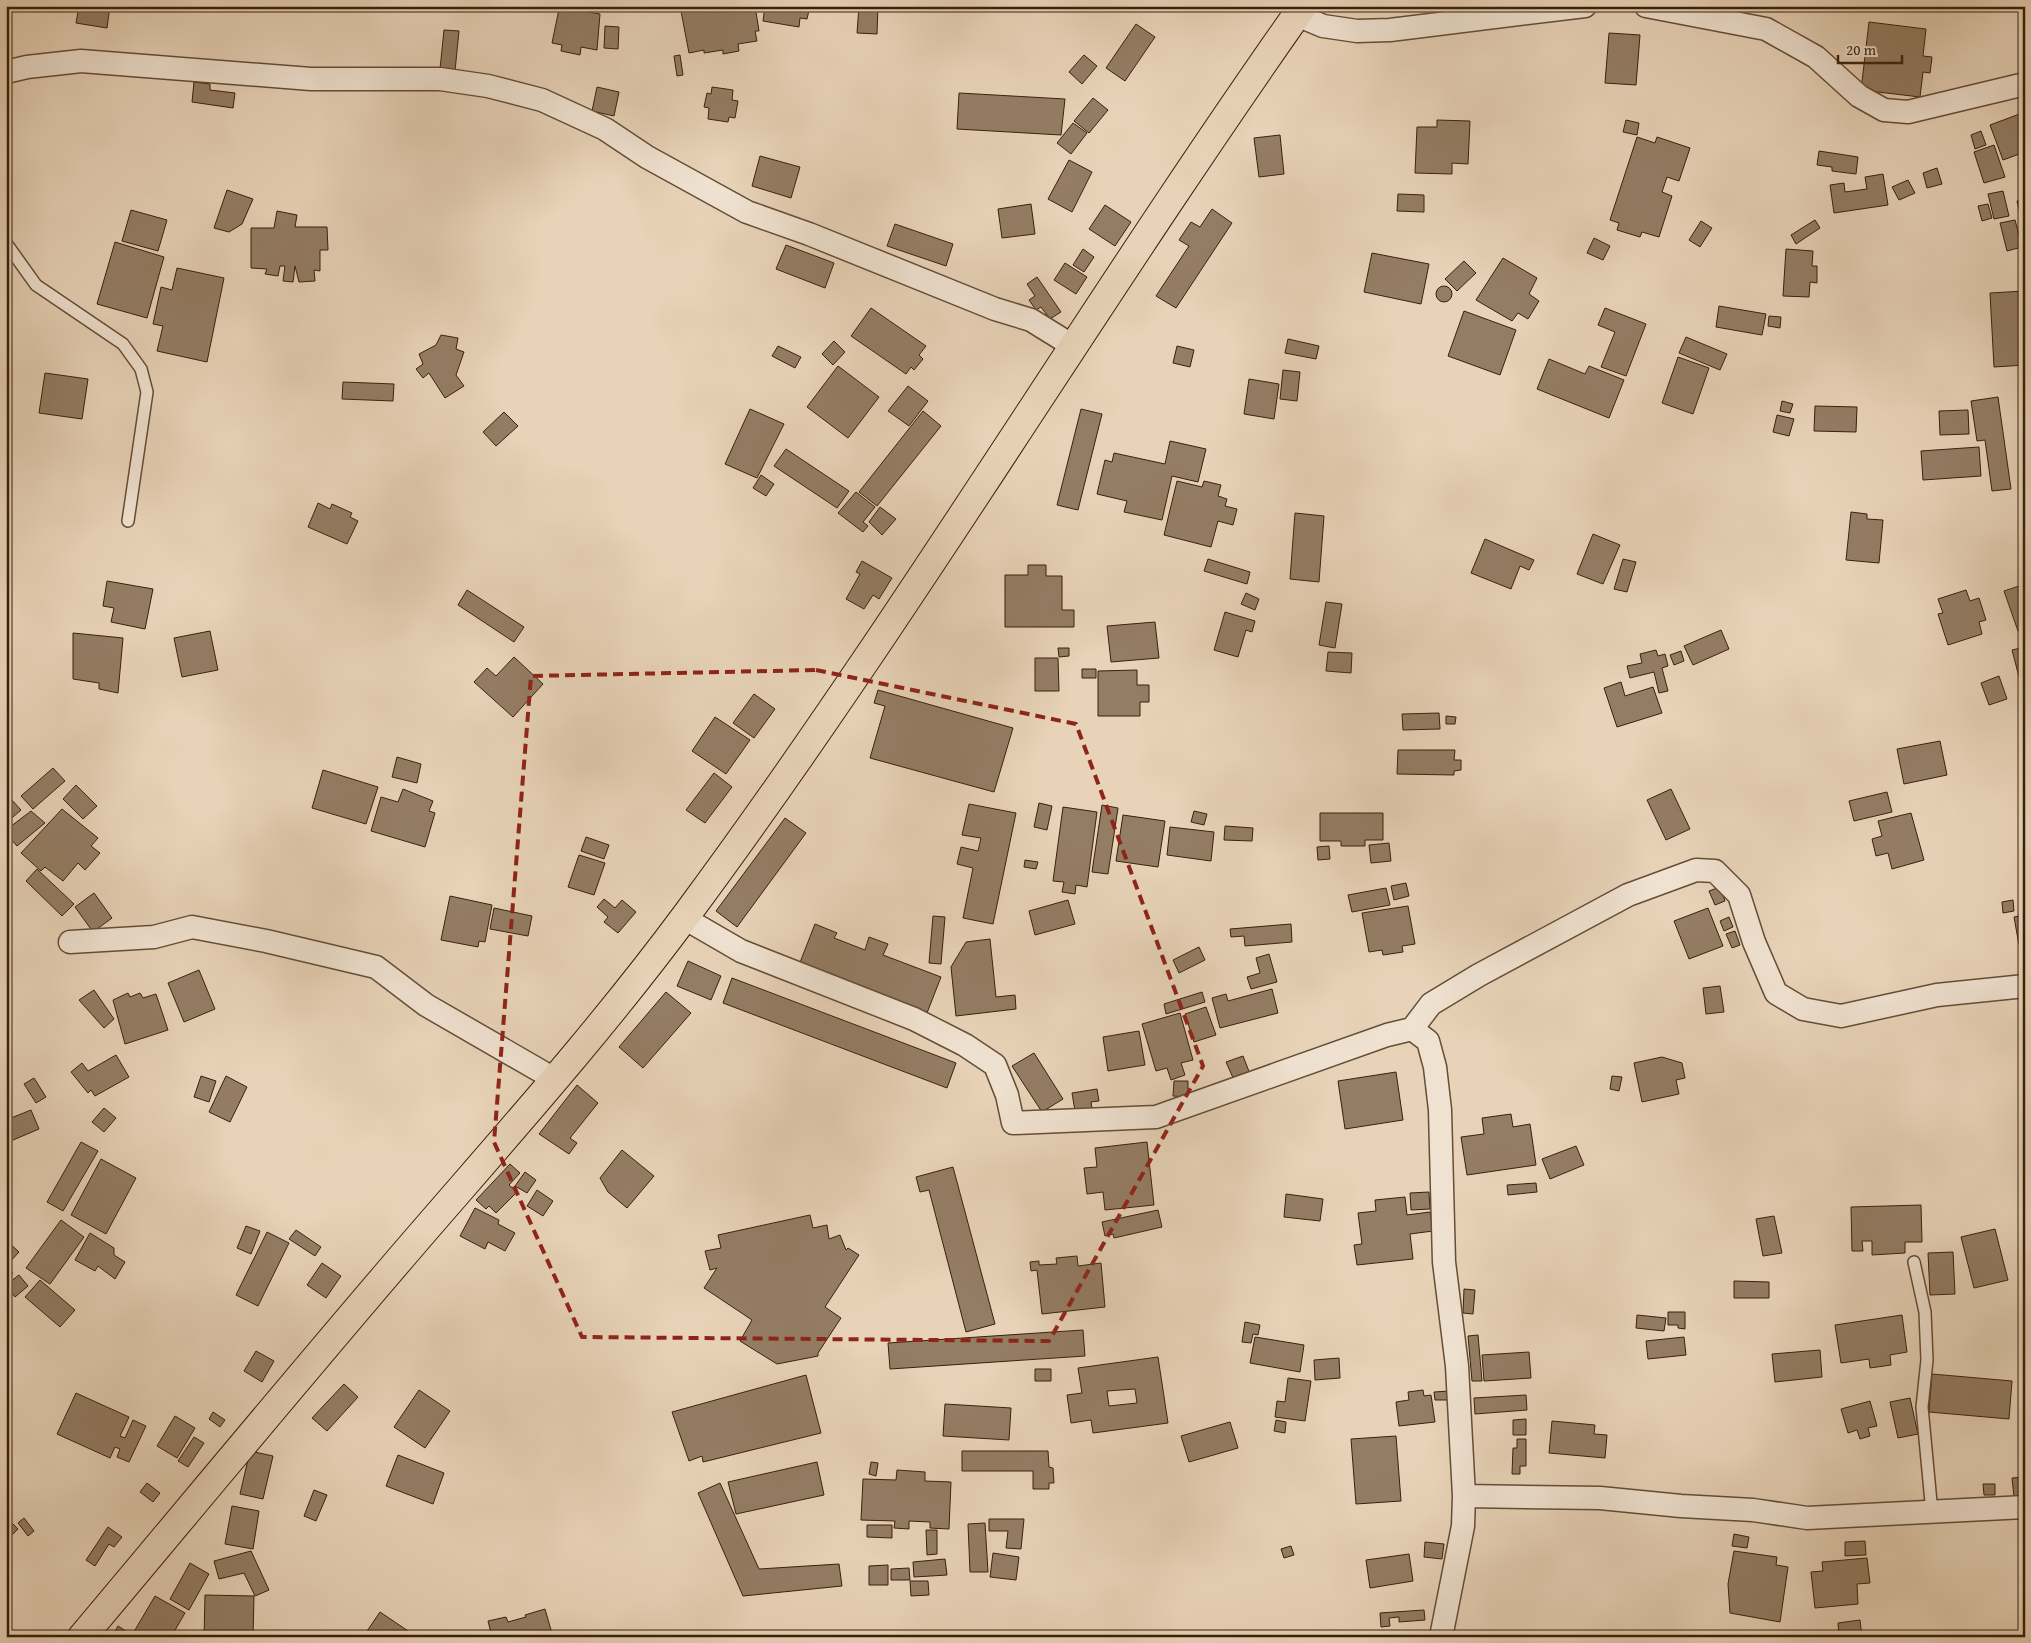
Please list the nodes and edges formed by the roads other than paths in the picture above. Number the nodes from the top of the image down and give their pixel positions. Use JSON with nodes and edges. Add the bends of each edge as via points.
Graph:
{"nodes":[{"id":1,"x":1585,"y":6,"type":"edge"},
{"id":2,"x":1646,"y":6,"type":"edge"},
{"id":3,"x":1300,"y":11,"type":"edge"},
{"id":4,"x":6,"y":72,"type":"edge"},
{"id":5,"x":2025,"y":84,"type":"edge"},
{"id":6,"x":6,"y":243,"type":"edge"},
{"id":7,"x":1073,"y":346,"type":"junction"},
{"id":8,"x":128,"y":521,"type":"dead end"},
{"id":9,"x":684,"y":918,"type":"junction"},
{"id":10,"x":70,"y":942,"type":"dead end"},
{"id":11,"x":2025,"y":986,"type":"edge"},
{"id":12,"x":1412,"y":1029,"type":"junction"},
{"id":13,"x":556,"y":1080,"type":"junction"},
{"id":14,"x":1914,"y":1262,"type":"dead end"},
{"id":15,"x":1464,"y":1496,"type":"junction"},
{"id":16,"x":2025,"y":1507,"type":"edge"},
{"id":17,"x":1932,"y":1513,"type":"junction"},
{"id":18,"x":82,"y":1637,"type":"edge"},
{"id":19,"x":1441,"y":1637,"type":"edge"}],
"edges":[{"from":1,"to":3,"type":"street","via":[[1390,30],[1357,31],[1323,26]]},
{"from":2,"to":5,"type":"street","via":[[1766,29],[1816,57],[1859,96],[1884,110],[1908,112]]},
{"from":3,"to":7,"type":"main road"},
{"from":4,"to":7,"type":"street","via":[[81,62],[311,79],[440,79],[488,86],[542,100],[605,129],[646,156],[747,212],[995,309],[1031,320]]},
{"from":6,"to":8,"type":"lane","via":[[36,285],[123,344],[141,369],[147,392]]},
{"from":7,"to":9,"type":"main road","via":[[798,761]]},
{"from":9,"to":12,"type":"street","via":[[741,951],[914,1019],[965,1045],[995,1065],[1007,1095],[1013,1123],[1156,1117]]},
{"from":9,"to":13,"type":"main road"},
{"from":10,"to":13,"type":"street","via":[[154,937],[192,927],[266,940],[376,967],[426,1006]]},
{"from":11,"to":12,"type":"street","via":[[1937,995],[1841,1016],[1803,1009],[1776,993],[1754,942],[1739,895],[1715,870],[1696,870],[1628,895],[1479,975],[1431,1004]]},
{"from":12,"to":15,"type":"street","via":[[1428,1042],[1435,1067],[1440,1110],[1444,1262],[1457,1366]]},
{"from":13,"to":18,"type":"main road"},
{"from":14,"to":17,"type":"lane","via":[[1925,1312],[1928,1360],[1922,1407]]},
{"from":15,"to":17,"type":"street","via":[[1600,1498],[1753,1510],[1807,1518]]},
{"from":15,"to":19,"type":"street","via":[[1463,1526]]},
{"from":16,"to":17,"type":"street"}]}
